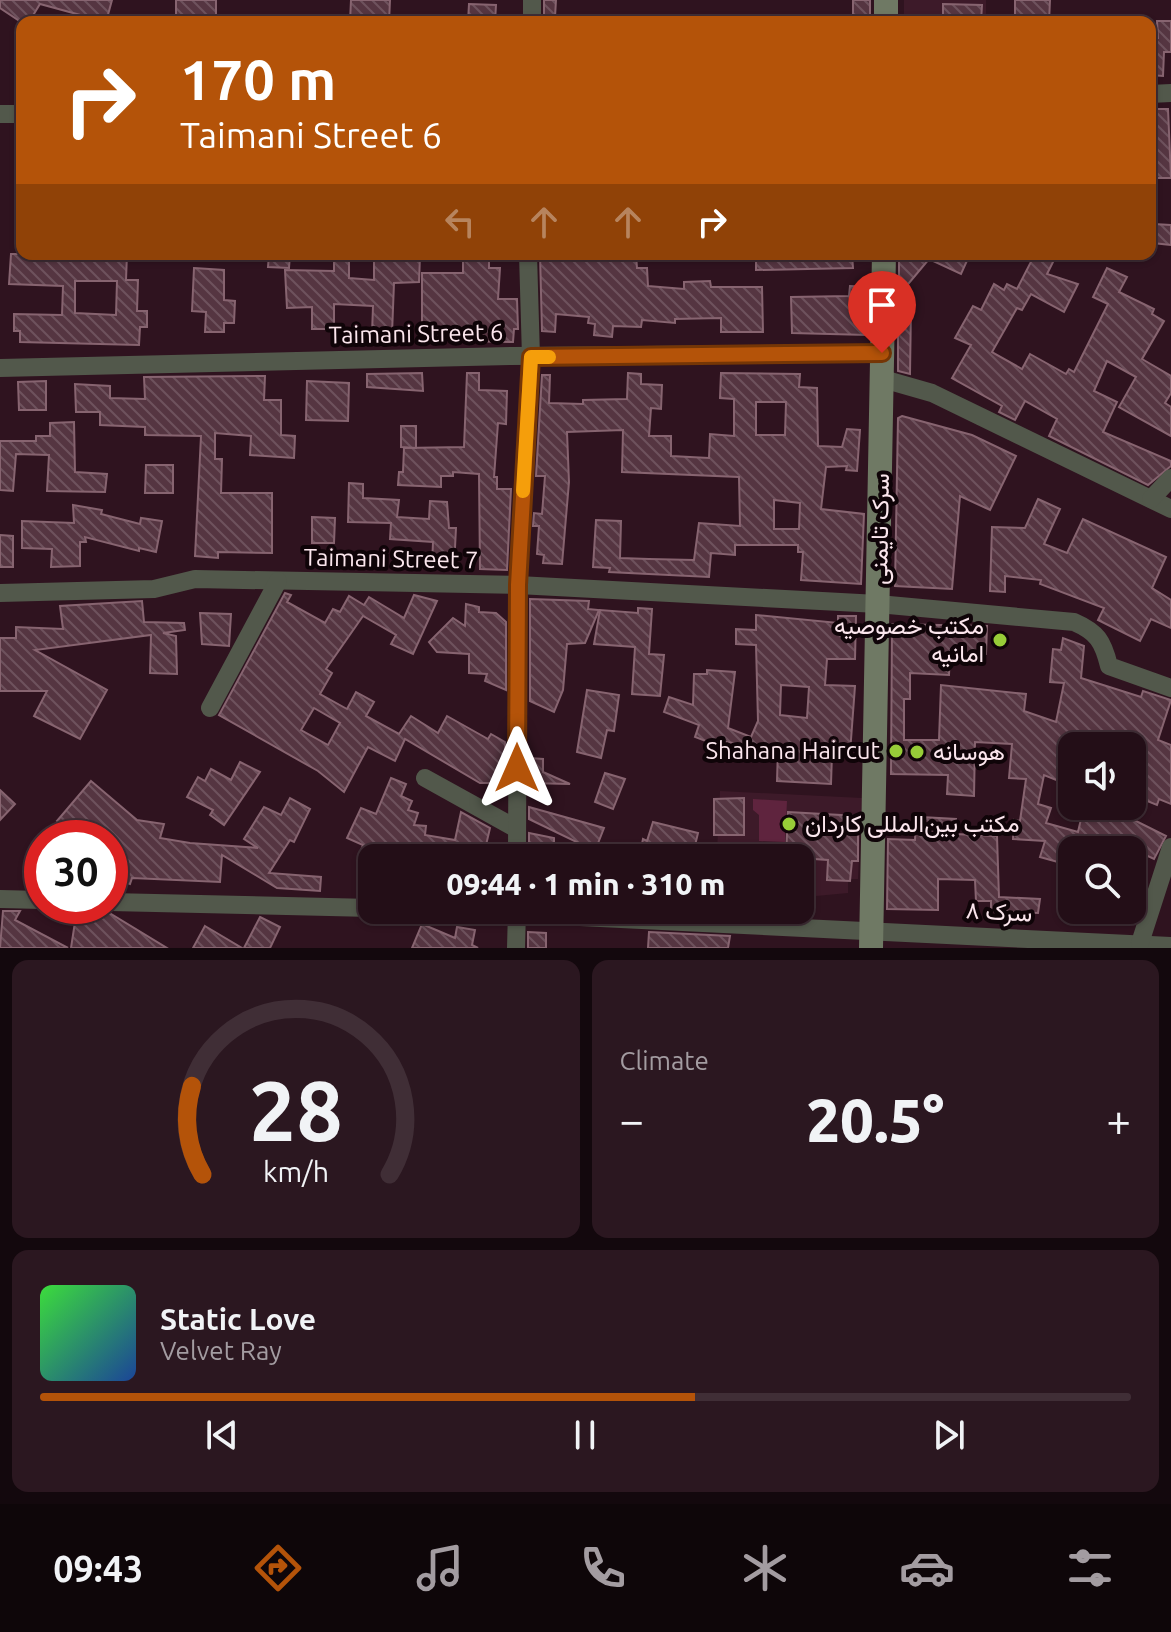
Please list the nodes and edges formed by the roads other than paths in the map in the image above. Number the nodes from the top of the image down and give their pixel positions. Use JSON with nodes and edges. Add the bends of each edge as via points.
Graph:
{"nodes":[{"id":1,"x":528,"y":260,"type":"edge"},
{"id":2,"x":884,"y":260,"type":"edge"},
{"id":3,"x":882,"y":353,"type":"junction"},
{"id":4,"x":531,"y":357,"type":"junction"},
{"id":5,"x":0,"y":368,"type":"edge"},
{"id":6,"x":883,"y":379,"type":"junction"},
{"id":7,"x":1171,"y":478,"type":"edge"},
{"id":8,"x":1151,"y":499,"type":"junction"},
{"id":9,"x":1171,"y":509,"type":"edge"},
{"id":10,"x":278,"y":581,"type":"junction"},
{"id":11,"x":518,"y":585,"type":"junction"},
{"id":12,"x":0,"y":593,"type":"edge"},
{"id":13,"x":878,"y":604,"type":"junction"},
{"id":14,"x":1171,"y":688,"type":"edge"},
{"id":15,"x":210,"y":708,"type":"dead end"},
{"id":16,"x":425,"y":778,"type":"dead end"},
{"id":17,"x":517,"y":829,"type":"junction"},
{"id":18,"x":517,"y":844,"type":"edge"},
{"id":19,"x":1171,"y":847,"type":"edge"},
{"id":20,"x":0,"y":899,"type":"edge"},
{"id":21,"x":24,"y":900,"type":"edge"},
{"id":22,"x":128,"y":902,"type":"edge"},
{"id":23,"x":358,"y":908,"type":"edge"},
{"id":24,"x":517,"y":924,"type":"edge"},
{"id":25,"x":681,"y":924,"type":"edge"},
{"id":26,"x":871,"y":939,"type":"edge"},
{"id":27,"x":1140,"y":943,"type":"junction"},
{"id":28,"x":1171,"y":946,"type":"edge"},
{"id":29,"x":516,"y":948,"type":"edge"}],
"edges":[{"from":1,"to":4,"type":"street"},
{"from":2,"to":3,"type":"main road","name":"سرک تایمنی"},
{"from":3,"to":4,"type":"street","name":"Taimani Street 6"},
{"from":3,"to":6,"type":"main road","name":"سرک تایمنی"},
{"from":4,"to":5,"type":"street","name":"Taimani Street 6"},
{"from":4,"to":11,"type":"street"},
{"from":6,"to":8,"type":"street","via":[[932,393]]},
{"from":6,"to":13,"type":"main road","name":"سرک تایمنی"},
{"from":7,"to":8,"type":"street"},
{"from":8,"to":9,"type":"street"},
{"from":10,"to":11,"type":"street","name":"Taimani Street 7"},
{"from":10,"to":12,"type":"street","name":"Taimani Street 7","via":[[195,579],[154,589]]},
{"from":10,"to":15,"type":"street"},
{"from":11,"to":13,"type":"street","name":"Taimani Street 7"},
{"from":11,"to":17,"type":"street"},
{"from":13,"to":14,"type":"street","name":"Taimani Street 7","via":[[1074,622],[1095,631],[1109,666]]},
{"from":13,"to":26,"type":"main road","name":"سرک تایمنی"},
{"from":16,"to":17,"type":"street"},
{"from":17,"to":18,"type":"street"},
{"from":19,"to":27,"type":"street"},
{"from":20,"to":21,"type":"street"},
{"from":22,"to":23,"type":"street"},
{"from":24,"to":29,"type":"street"},
{"from":25,"to":26,"type":"street","name":"سرک ۸"},
{"from":26,"to":27,"type":"street","name":"سرک ۸"},
{"from":27,"to":28,"type":"street","name":"سرک ۸"}]}
